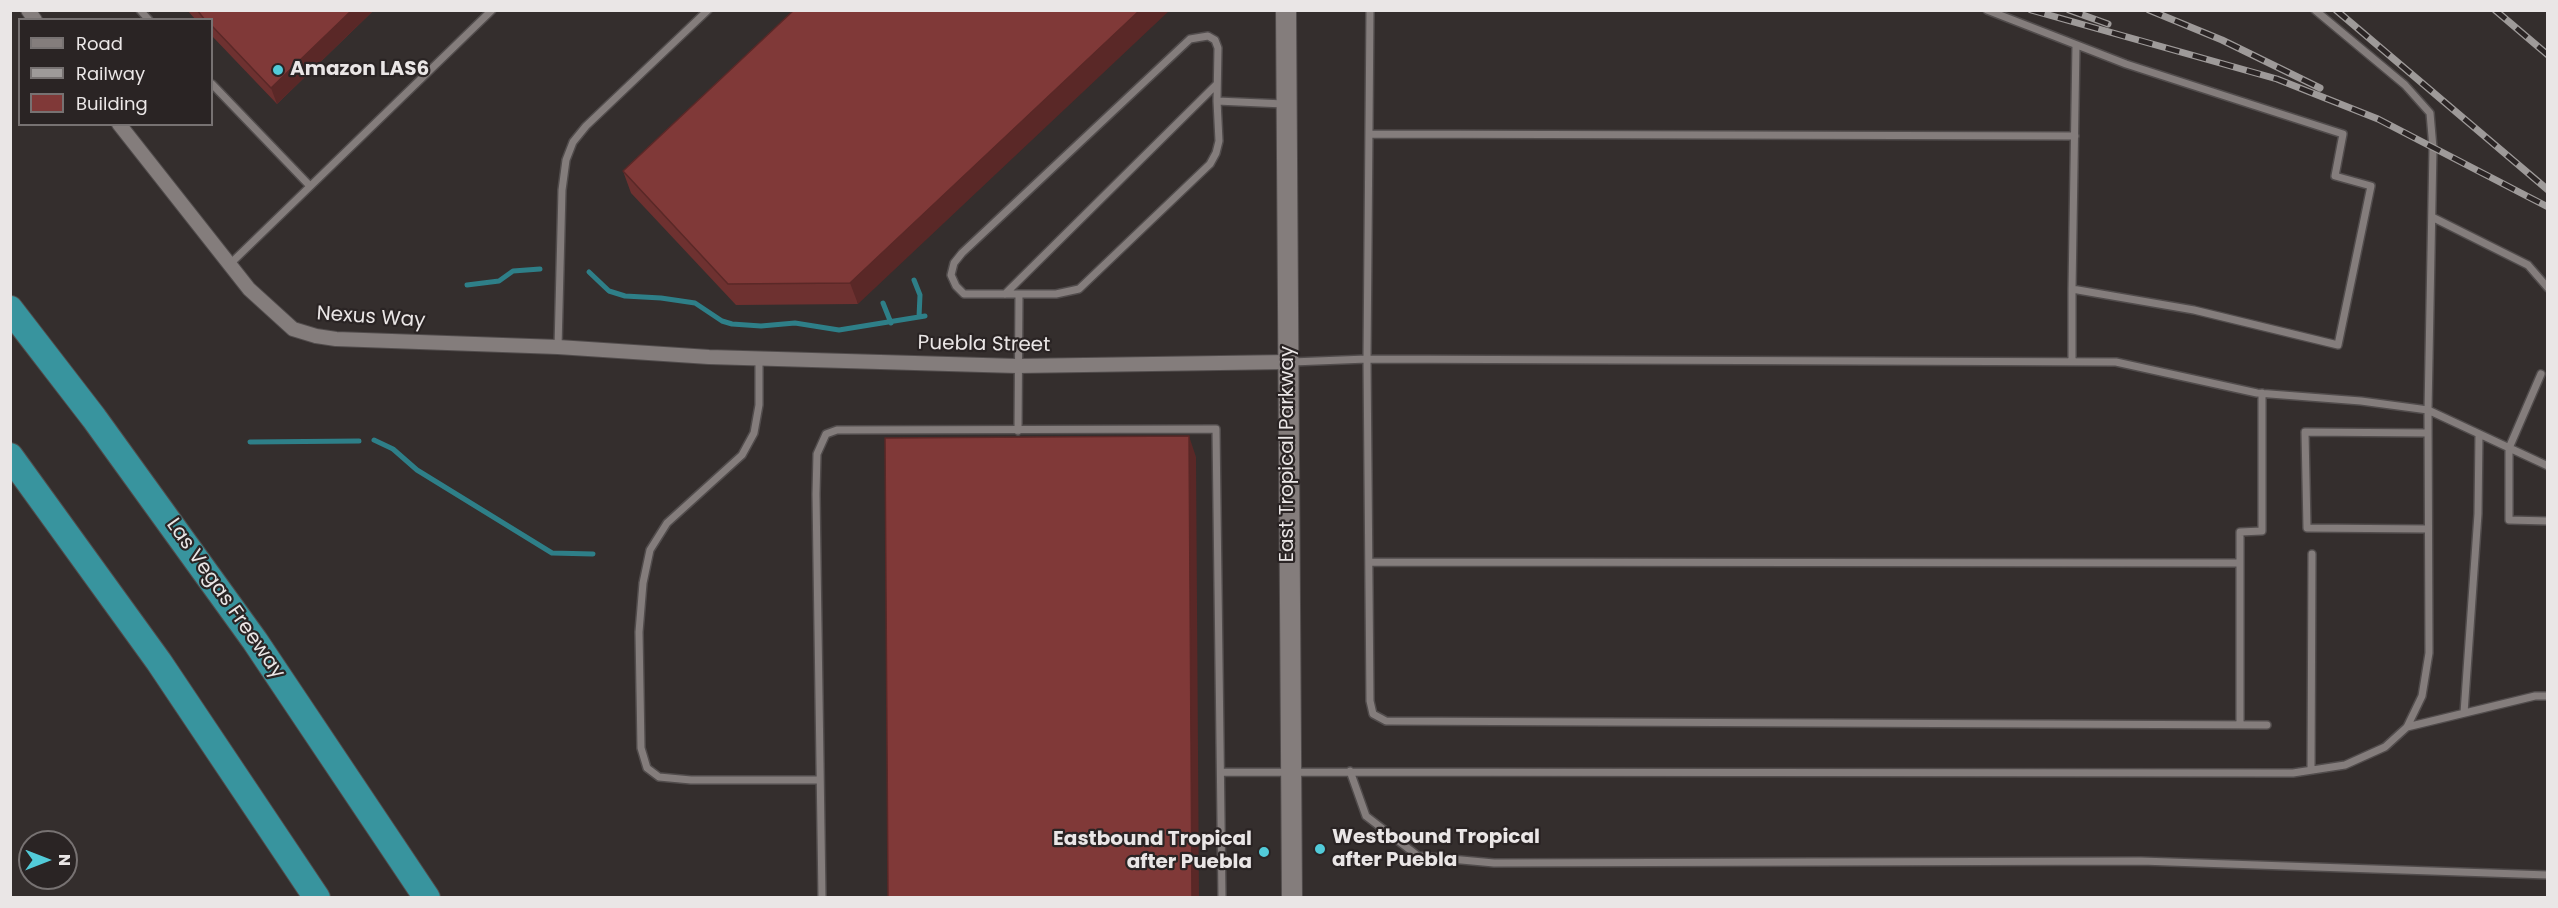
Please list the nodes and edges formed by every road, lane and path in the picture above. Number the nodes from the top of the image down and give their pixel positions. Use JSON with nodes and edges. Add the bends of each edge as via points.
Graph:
{"nodes":[{"id":1,"x":492,"y":10,"type":"edge"},
{"id":2,"x":708,"y":10,"type":"edge"},
{"id":3,"x":1286,"y":10,"type":"edge"},
{"id":4,"x":1370,"y":10,"type":"edge"},
{"id":5,"x":1987,"y":10,"type":"edge"},
{"id":6,"x":2315,"y":10,"type":"edge"},
{"id":7,"x":2076,"y":45,"type":"junction"},
{"id":8,"x":1217,"y":84,"type":"junction"},
{"id":9,"x":213,"y":85,"type":"edge"},
{"id":10,"x":1217,"y":101,"type":"junction"},
{"id":11,"x":1286,"y":104,"type":"junction"},
{"id":12,"x":121,"y":126,"type":"edge"},
{"id":13,"x":1370,"y":134,"type":"junction"},
{"id":14,"x":2074,"y":136,"type":"junction"},
{"id":15,"x":310,"y":186,"type":"junction"},
{"id":16,"x":2432,"y":217,"type":"junction"},
{"id":17,"x":230,"y":264,"type":"junction"},
{"id":18,"x":2547,"y":288,"type":"edge"},
{"id":19,"x":2072,"y":289,"type":"junction"},
{"id":20,"x":1005,"y":294,"type":"junction"},
{"id":21,"x":1019,"y":294,"type":"junction"},
{"id":22,"x":10,"y":309,"type":"edge"},
{"id":23,"x":558,"y":347,"type":"junction"},
{"id":24,"x":680,"y":355,"type":"joint"},
{"id":25,"x":759,"y":358,"type":"junction"},
{"id":26,"x":1367,"y":359,"type":"junction"},
{"id":27,"x":1288,"y":362,"type":"junction"},
{"id":28,"x":2072,"y":362,"type":"junction"},
{"id":29,"x":1017,"y":366,"type":"junction"},
{"id":30,"x":2541,"y":374,"type":"dead end"},
{"id":31,"x":2262,"y":393,"type":"junction"},
{"id":32,"x":2428,"y":410,"type":"junction"},
{"id":33,"x":1018,"y":431,"type":"junction"},
{"id":34,"x":2428,"y":433,"type":"junction"},
{"id":35,"x":2479,"y":434,"type":"junction"},
{"id":36,"x":2509,"y":448,"type":"junction"},
{"id":37,"x":10,"y":456,"type":"edge"},
{"id":38,"x":2547,"y":466,"type":"edge"},
{"id":39,"x":2547,"y":521,"type":"edge"},
{"id":40,"x":2428,"y":529,"type":"junction"},
{"id":41,"x":2312,"y":554,"type":"dead end"},
{"id":42,"x":1369,"y":562,"type":"junction"},
{"id":43,"x":2240,"y":563,"type":"junction"},
{"id":44,"x":2547,"y":696,"type":"edge"},
{"id":45,"x":2464,"y":713,"type":"junction"},
{"id":46,"x":2240,"y":725,"type":"junction"},
{"id":47,"x":2267,"y":725,"type":"dead end"},
{"id":48,"x":2407,"y":727,"type":"junction"},
{"id":49,"x":2312,"y":770,"type":"junction"},
{"id":50,"x":1290,"y":771,"type":"junction"},
{"id":51,"x":1350,"y":771,"type":"junction"},
{"id":52,"x":1222,"y":772,"type":"junction"},
{"id":53,"x":820,"y":780,"type":"junction"},
{"id":54,"x":2547,"y":875,"type":"edge"},
{"id":55,"x":317,"y":897,"type":"edge"},
{"id":56,"x":427,"y":897,"type":"edge"},
{"id":57,"x":822,"y":897,"type":"edge"},
{"id":58,"x":1222,"y":897,"type":"edge"},
{"id":59,"x":1292,"y":897,"type":"edge"}],
"edges":[{"from":1,"to":15,"type":"lane"},
{"from":2,"to":23,"type":"lane","via":[[573,142],[562,190]]},
{"from":3,"to":11,"type":"street","name":"East Tropical Parkway"},
{"from":4,"to":13,"type":"lane"},
{"from":5,"to":7,"type":"lane"},
{"from":6,"to":16,"type":"lane","via":[[2405,85],[2430,113]]},
{"from":7,"to":14,"type":"lane"},
{"from":7,"to":19,"type":"lane","via":[[2343,134],[2335,176],[2371,186],[2338,345],[2194,310]]},
{"from":8,"to":10,"type":"lane"},
{"from":8,"to":20,"type":"lane"},
{"from":8,"to":20,"type":"lane","via":[[1215,40],[1208,36],[1190,39],[954,263],[951,275],[964,294]]},
{"from":9,"to":15,"type":"lane"},
{"from":10,"to":11,"type":"lane"},
{"from":10,"to":21,"type":"lane","via":[[1219,141],[1216,153],[1202,172],[1079,289],[1068,293]]},
{"from":11,"to":27,"type":"street","name":"East Tropical Parkway"},
{"from":12,"to":17,"type":"street","name":"Nexus Way"},
{"from":13,"to":14,"type":"lane"},
{"from":13,"to":26,"type":"lane"},
{"from":14,"to":19,"type":"lane"},
{"from":15,"to":17,"type":"lane"},
{"from":16,"to":18,"type":"lane","via":[[2528,266]]},
{"from":16,"to":32,"type":"lane"},
{"from":17,"to":23,"type":"street","name":"Nexus Way","via":[[249,289],[292,329],[316,336]]},
{"from":19,"to":28,"type":"lane"},
{"from":20,"to":21,"type":"lane"},
{"from":21,"to":29,"type":"lane"},
{"from":22,"to":56,"type":"highway","name":"Las Vegas Freeway","via":[[255,641]]},
{"from":23,"to":24,"type":"street","name":"Nexus Way"},
{"from":24,"to":25,"type":"street","name":"Puebla Street"},
{"from":25,"to":29,"type":"street","name":"Puebla Street"},
{"from":25,"to":53,"type":"lane","via":[[759,405],[754,433],[742,455],[667,523],[650,550],[639,632],[641,748],[647,768],[660,777]]},
{"from":26,"to":27,"type":"lane"},
{"from":26,"to":28,"type":"lane"},
{"from":26,"to":42,"type":"lane"},
{"from":27,"to":29,"type":"street","name":"Puebla Street"},
{"from":27,"to":50,"type":"street","name":"East Tropical Parkway"},
{"from":28,"to":31,"type":"lane","via":[[2116,362]]},
{"from":29,"to":33,"type":"lane"},
{"from":30,"to":36,"type":"lane"},
{"from":31,"to":32,"type":"lane"},
{"from":31,"to":43,"type":"lane","via":[[2262,531],[2240,532]]},
{"from":32,"to":34,"type":"lane"},
{"from":32,"to":35,"type":"lane"},
{"from":33,"to":52,"type":"lane","via":[[1216,429]]},
{"from":33,"to":53,"type":"lane","via":[[837,430],[826,434],[817,454],[816,484]]},
{"from":34,"to":40,"type":"lane"},
{"from":34,"to":40,"type":"lane","via":[[2305,432],[2307,528]]},
{"from":35,"to":36,"type":"lane"},
{"from":35,"to":45,"type":"lane","via":[[2478,514]]},
{"from":36,"to":38,"type":"lane"},
{"from":36,"to":39,"type":"lane","via":[[2509,520]]},
{"from":37,"to":55,"type":"highway","via":[[159,662]]},
{"from":40,"to":48,"type":"lane","via":[[2428,653],[2422,696]]},
{"from":41,"to":49,"type":"lane"},
{"from":42,"to":43,"type":"lane"},
{"from":42,"to":46,"type":"lane","via":[[1370,701],[1373,714],[1386,721]]},
{"from":43,"to":46,"type":"lane"},
{"from":44,"to":45,"type":"lane"},
{"from":45,"to":48,"type":"lane"},
{"from":46,"to":47,"type":"lane"},
{"from":48,"to":49,"type":"lane","via":[[2385,747],[2345,765]]},
{"from":49,"to":51,"type":"lane"},
{"from":50,"to":51,"type":"lane"},
{"from":50,"to":52,"type":"lane"},
{"from":50,"to":59,"type":"street","name":"East Tropical Parkway"},
{"from":51,"to":54,"type":"lane","via":[[1366,816],[1418,856],[1494,863],[2141,861]]},
{"from":52,"to":58,"type":"lane"},
{"from":53,"to":57,"type":"lane"}]}
